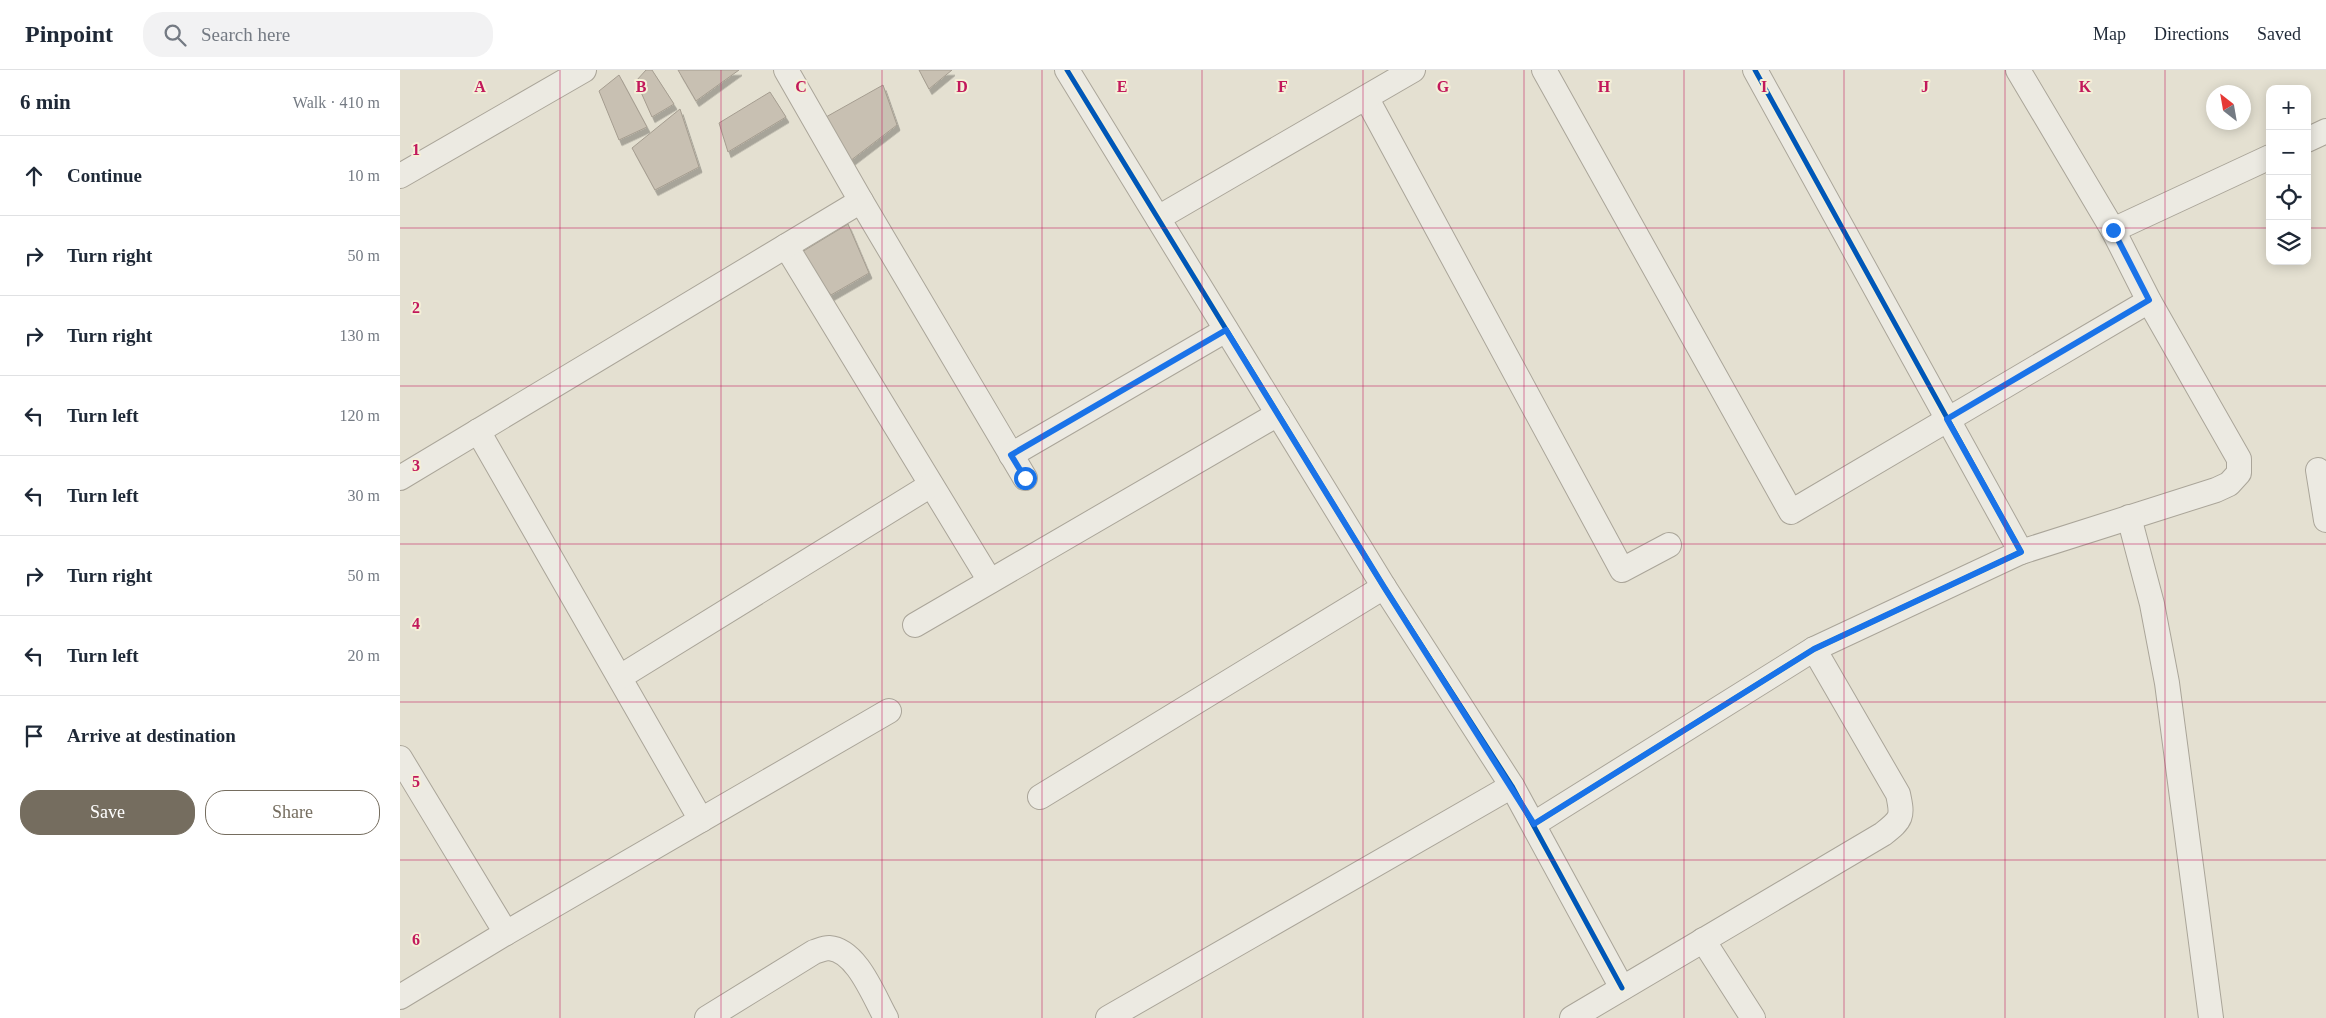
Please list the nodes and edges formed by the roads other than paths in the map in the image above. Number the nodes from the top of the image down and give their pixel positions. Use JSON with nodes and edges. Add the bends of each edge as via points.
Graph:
{"nodes":[{"id":1,"x":584,"y":70,"type":"edge"},
{"id":2,"x":786,"y":70,"type":"edge"},
{"id":3,"x":1066,"y":70,"type":"edge"},
{"id":4,"x":1413,"y":70,"type":"edge"},
{"id":5,"x":1544,"y":70,"type":"edge"},
{"id":6,"x":1755,"y":70,"type":"edge"},
{"id":7,"x":2018,"y":70,"type":"edge"},
{"id":8,"x":1367,"y":99,"type":"junction"},
{"id":9,"x":2326,"y":131,"type":"edge"},
{"id":10,"x":2311,"y":138,"type":"edge"},
{"id":11,"x":2266,"y":159,"type":"edge"},
{"id":12,"x":400,"y":176,"type":"edge"},
{"id":13,"x":861,"y":201,"type":"junction"},
{"id":14,"x":1158,"y":218,"type":"junction"},
{"id":15,"x":2113,"y":230,"type":"junction"},
{"id":16,"x":786,"y":246,"type":"junction"},
{"id":17,"x":2149,"y":300,"type":"junction"},
{"id":18,"x":1226,"y":330,"type":"junction"},
{"id":19,"x":1278,"y":414,"type":"junction"},
{"id":20,"x":1947,"y":419,"type":"junction"},
{"id":21,"x":478,"y":431,"type":"junction"},
{"id":22,"x":1011,"y":455,"type":"junction"},
{"id":23,"x":2318,"y":470,"type":"dead end"},
{"id":24,"x":400,"y":478,"type":"edge"},
{"id":25,"x":1025,"y":478,"type":"dead end"},
{"id":26,"x":931,"y":485,"type":"junction"},
{"id":27,"x":2129,"y":517,"type":"junction"},
{"id":28,"x":2326,"y":520,"type":"edge"},
{"id":29,"x":1669,"y":545,"type":"dead end"},
{"id":30,"x":2021,"y":552,"type":"junction"},
{"id":31,"x":990,"y":581,"type":"junction"},
{"id":32,"x":1384,"y":587,"type":"junction"},
{"id":33,"x":915,"y":625,"type":"dead end"},
{"id":34,"x":1814,"y":649,"type":"junction"},
{"id":35,"x":620,"y":677,"type":"junction"},
{"id":36,"x":889,"y":711,"type":"dead end"},
{"id":37,"x":400,"y":758,"type":"edge"},
{"id":38,"x":1512,"y":786,"type":"junction"},
{"id":39,"x":1040,"y":797,"type":"dead end"},
{"id":40,"x":701,"y":820,"type":"junction"},
{"id":41,"x":1534,"y":824,"type":"junction"},
{"id":42,"x":506,"y":933,"type":"junction"},
{"id":43,"x":1702,"y":940,"type":"junction"},
{"id":44,"x":1622,"y":988,"type":"junction"},
{"id":45,"x":400,"y":997,"type":"edge"},
{"id":46,"x":707,"y":1018,"type":"edge"},
{"id":47,"x":886,"y":1018,"type":"edge"},
{"id":48,"x":1108,"y":1018,"type":"edge"},
{"id":49,"x":1572,"y":1018,"type":"edge"},
{"id":50,"x":1753,"y":1018,"type":"edge"},
{"id":51,"x":2211,"y":1018,"type":"edge"}],
"edges":[{"from":1,"to":12,"type":"street"},
{"from":2,"to":13,"type":"street"},
{"from":3,"to":14,"type":"street"},
{"from":4,"to":8,"type":"street"},
{"from":5,"to":20,"type":"street","via":[[1791,512]]},
{"from":6,"to":20,"type":"street"},
{"from":7,"to":15,"type":"street"},
{"from":8,"to":14,"type":"street"},
{"from":8,"to":29,"type":"street","via":[[1622,570]]},
{"from":9,"to":10,"type":"street"},
{"from":11,"to":15,"type":"street"},
{"from":13,"to":16,"type":"street"},
{"from":13,"to":22,"type":"street"},
{"from":14,"to":18,"type":"street"},
{"from":15,"to":17,"type":"street"},
{"from":16,"to":21,"type":"street"},
{"from":16,"to":26,"type":"street"},
{"from":17,"to":20,"type":"street"},
{"from":17,"to":27,"type":"street","via":[[2239,459],[2239,473],[2229,484],[2216,490]]},
{"from":18,"to":19,"type":"street"},
{"from":18,"to":22,"type":"street"},
{"from":19,"to":31,"type":"street"},
{"from":19,"to":32,"type":"street"},
{"from":20,"to":30,"type":"street"},
{"from":21,"to":24,"type":"street"},
{"from":21,"to":35,"type":"street"},
{"from":22,"to":25,"type":"street"},
{"from":23,"to":28,"type":"street"},
{"from":26,"to":31,"type":"street"},
{"from":26,"to":35,"type":"street"},
{"from":27,"to":30,"type":"street"},
{"from":27,"to":51,"type":"street","via":[[2152,604],[2167,682]]},
{"from":30,"to":34,"type":"street"},
{"from":31,"to":33,"type":"street"},
{"from":32,"to":38,"type":"street"},
{"from":32,"to":39,"type":"street"},
{"from":34,"to":41,"type":"street"},
{"from":34,"to":43,"type":"street","via":[[1898,794],[1902,812],[1898,822],[1883,834]]},
{"from":35,"to":40,"type":"street"},
{"from":36,"to":40,"type":"street"},
{"from":37,"to":42,"type":"street"},
{"from":38,"to":41,"type":"street"},
{"from":38,"to":48,"type":"street"},
{"from":40,"to":42,"type":"street"},
{"from":41,"to":44,"type":"street"},
{"from":42,"to":45,"type":"street"},
{"from":43,"to":44,"type":"street"},
{"from":43,"to":50,"type":"street"},
{"from":44,"to":49,"type":"street"},
{"from":46,"to":47,"type":"street","via":[[814,952],[828,948],[842,952],[855,962]]}]}
